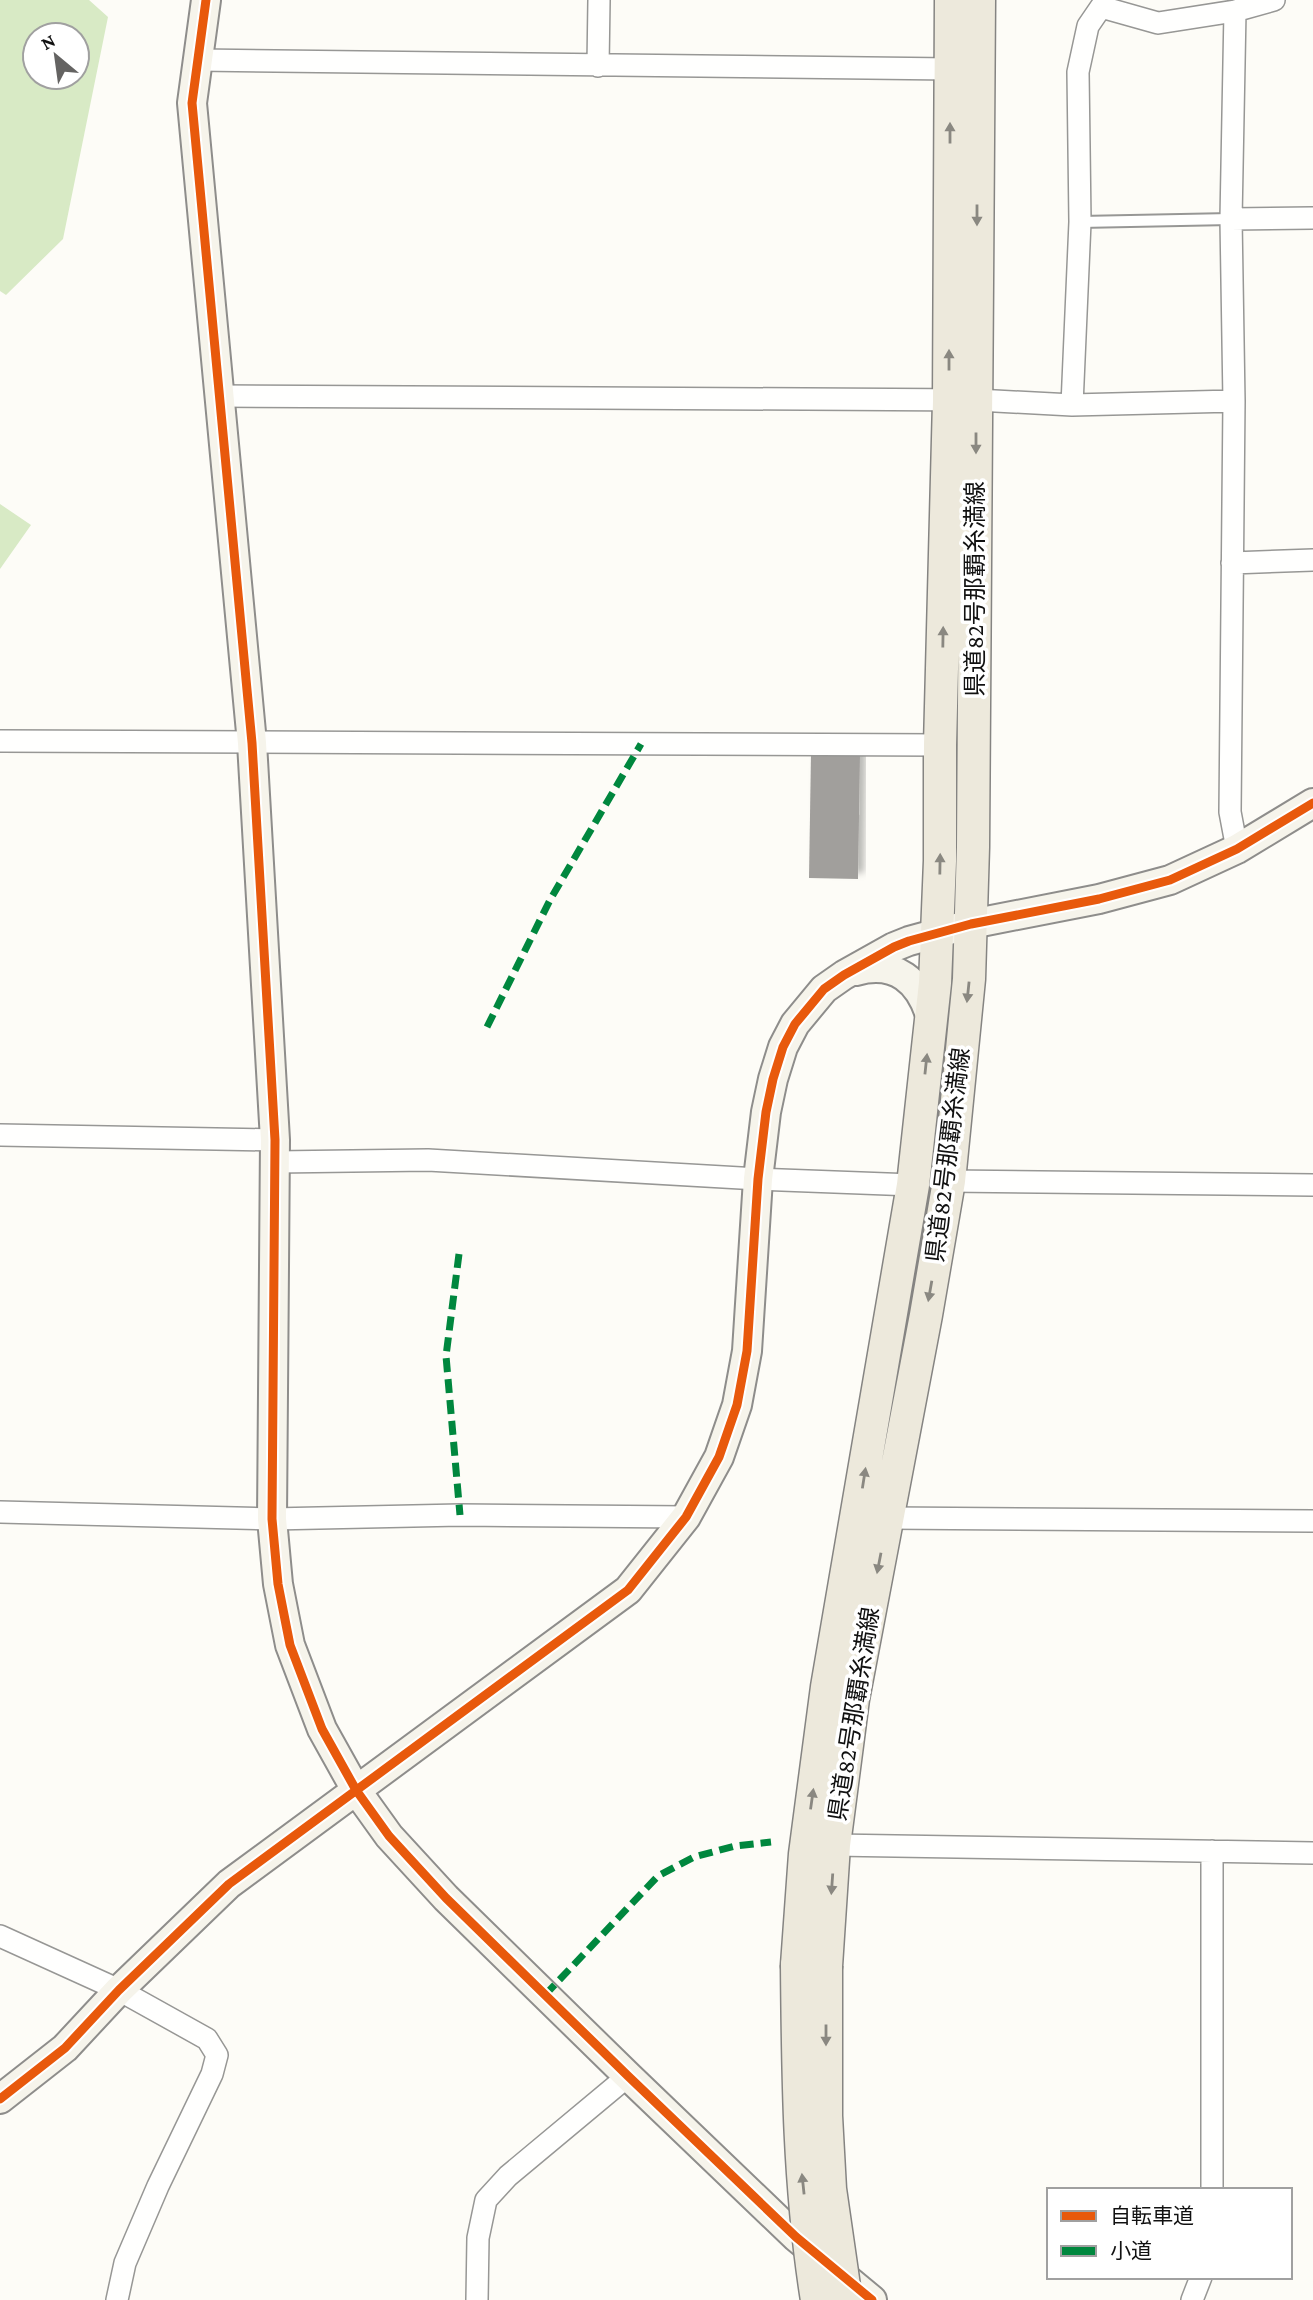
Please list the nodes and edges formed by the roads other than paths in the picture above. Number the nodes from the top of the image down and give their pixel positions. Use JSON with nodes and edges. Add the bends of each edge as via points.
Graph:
{"nodes":[{"id":1,"x":206,"y":0,"type":"edge"},
{"id":2,"x":598,"y":0,"type":"edge"},
{"id":3,"x":951,"y":0,"type":"edge"},
{"id":4,"x":979,"y":0,"type":"edge"},
{"id":5,"x":1274,"y":0,"type":"edge"},
{"id":6,"x":1235,"y":11,"type":"junction"},
{"id":7,"x":198,"y":60,"type":"junction"},
{"id":8,"x":598,"y":66,"type":"junction"},
{"id":9,"x":950,"y":69,"type":"junction"},
{"id":10,"x":1313,"y":218,"type":"edge"},
{"id":11,"x":1231,"y":219,"type":"junction"},
{"id":12,"x":1080,"y":222,"type":"junction"},
{"id":13,"x":219,"y":396,"type":"junction"},
{"id":14,"x":963,"y":400,"type":"junction"},
{"id":15,"x":1234,"y":401,"type":"junction"},
{"id":16,"x":1072,"y":405,"type":"junction"},
{"id":17,"x":1313,"y":559,"type":"edge"},
{"id":18,"x":1232,"y":563,"type":"junction"},
{"id":19,"x":0,"y":741,"type":"edge"},
{"id":20,"x":252,"y":743,"type":"junction"},
{"id":21,"x":940,"y":745,"type":"junction"},
{"id":22,"x":1313,"y":803,"type":"edge"},
{"id":23,"x":1237,"y":849,"type":"junction"},
{"id":24,"x":971,"y":924,"type":"junction"},
{"id":25,"x":938,"y":933,"type":"junction"},
{"id":26,"x":844,"y":975,"type":"junction"},
{"id":27,"x":931,"y":1018,"type":"junction"},
{"id":28,"x":0,"y":1135,"type":"edge"},
{"id":29,"x":275,"y":1151,"type":"junction"},
{"id":30,"x":758,"y":1180,"type":"junction"},
{"id":31,"x":949,"y":1181,"type":"junction"},
{"id":32,"x":913,"y":1185,"type":"junction"},
{"id":33,"x":1313,"y":1185,"type":"edge"},
{"id":34,"x":0,"y":1512,"type":"edge"},
{"id":35,"x":686,"y":1517,"type":"junction"},
{"id":36,"x":888,"y":1518,"type":"junction"},
{"id":37,"x":272,"y":1519,"type":"junction"},
{"id":38,"x":1313,"y":1521,"type":"edge"},
{"id":39,"x":356,"y":1790,"type":"junction"},
{"id":40,"x":834,"y":1845,"type":"junction"},
{"id":41,"x":1212,"y":1851,"type":"junction"},
{"id":42,"x":1313,"y":1853,"type":"edge"},
{"id":43,"x":0,"y":1936,"type":"edge"},
{"id":44,"x":811,"y":1966,"type":"junction"},
{"id":45,"x":119,"y":1990,"type":"junction"},
{"id":46,"x":628,"y":2076,"type":"junction"},
{"id":47,"x":0,"y":2099,"type":"edge"},
{"id":48,"x":1212,"y":2188,"type":"edge"},
{"id":49,"x":1200,"y":2279,"type":"edge"},
{"id":50,"x":117,"y":2300,"type":"edge"},
{"id":51,"x":477,"y":2300,"type":"edge"},
{"id":52,"x":817,"y":2300,"type":"edge"},
{"id":53,"x":846,"y":2300,"type":"edge"},
{"id":54,"x":873,"y":2300,"type":"edge"},
{"id":55,"x":1192,"y":2300,"type":"edge"}],
"edges":[{"from":1,"to":7,"type":"street"},
{"from":2,"to":8,"type":"street"},
{"from":3,"to":9,"type":"main road","name":"県道82号那覇糸満線"},
{"from":4,"to":14,"type":"main road","name":"県道82号那覇糸満線","one_way":true},
{"from":5,"to":6,"type":"street"},
{"from":6,"to":11,"type":"street"},
{"from":6,"to":12,"type":"street","via":[[1158,23],[1101,7],[1088,26],[1078,72]]},
{"from":7,"to":8,"type":"street"},
{"from":7,"to":13,"type":"street","via":[[192,103]]},
{"from":8,"to":9,"type":"street"},
{"from":14,"to":9,"type":"main road","name":"県道82号那覇糸満線","one_way":true},
{"from":10,"to":11,"type":"street"},
{"from":11,"to":12,"type":"lane"},
{"from":11,"to":15,"type":"street"},
{"from":12,"to":16,"type":"street"},
{"from":13,"to":14,"type":"street"},
{"from":13,"to":20,"type":"street"},
{"from":14,"to":16,"type":"street"},
{"from":21,"to":14,"type":"main road","name":"県道82号那覇糸満線","one_way":true},
{"from":14,"to":24,"type":"main road","name":"県道82号那覇糸満線","one_way":true},
{"from":15,"to":16,"type":"street"},
{"from":15,"to":18,"type":"street"},
{"from":17,"to":18,"type":"street"},
{"from":18,"to":23,"type":"street","via":[[1230,812]]},
{"from":19,"to":20,"type":"street"},
{"from":20,"to":21,"type":"street"},
{"from":20,"to":29,"type":"street"},
{"from":25,"to":21,"type":"main road","name":"県道82号那覇糸満線","one_way":true},
{"from":22,"to":23,"type":"street"},
{"from":23,"to":24,"type":"street","via":[[1170,880]]},
{"from":24,"to":25,"type":"street"},
{"from":24,"to":31,"type":"main road","name":"県道82号那覇糸満線","one_way":true},
{"from":25,"to":26,"type":"street","via":[[894,947]]},
{"from":25,"to":27,"type":"main road","name":"県道82号那覇糸満線"},
{"from":26,"to":27,"type":"street","via":[[874,967],[893,970],[920,992]]},
{"from":26,"to":30,"type":"street","via":[[824,989],[783,1047],[766,1112]]},
{"from":32,"to":27,"type":"main road","name":"県道82号那覇糸満線","one_way":true},
{"from":28,"to":29,"type":"street"},
{"from":29,"to":30,"type":"street"},
{"from":29,"to":37,"type":"street"},
{"from":30,"to":32,"type":"street"},
{"from":30,"to":35,"type":"street","via":[[747,1351],[737,1405],[719,1457]]},
{"from":31,"to":33,"type":"street"},
{"from":31,"to":36,"type":"main road","name":"県道82号那覇糸満線","one_way":true},
{"from":44,"to":32,"type":"main road","name":"県道82号那覇糸満線","one_way":true,"via":[[805,1854],[827,1687]]},
{"from":34,"to":37,"type":"street"},
{"from":35,"to":37,"type":"street"},
{"from":35,"to":39,"type":"street","via":[[628,1590]]},
{"from":36,"to":38,"type":"street"},
{"from":36,"to":40,"type":"main road","name":"県道82号那覇糸満線","one_way":true,"via":[[853,1699]]},
{"from":37,"to":39,"type":"street","via":[[290,1645],[322,1729]]},
{"from":39,"to":45,"type":"street","via":[[229,1884]]},
{"from":39,"to":46,"type":"street","via":[[389,1836],[446,1898]]},
{"from":40,"to":41,"type":"street"},
{"from":40,"to":44,"type":"main road","name":"県道82号那覇糸満線","one_way":true},
{"from":41,"to":42,"type":"street"},
{"from":41,"to":48,"type":"street"},
{"from":43,"to":45,"type":"street"},
{"from":52,"to":44,"type":"main road","name":"県道82号那覇糸満線","one_way":true,"bridge":true,"via":[[800,2158]]},
{"from":44,"to":53,"type":"main road","name":"県道82号那覇糸満線","one_way":true,"bridge":true,"via":[[834,2224]]},
{"from":45,"to":47,"type":"street","via":[[65,2048]]},
{"from":45,"to":50,"type":"street","via":[[207,2039],[217,2056],[125,2263]]},
{"from":46,"to":51,"type":"street","via":[[508,2176],[486,2200],[478,2238]]},
{"from":46,"to":54,"type":"street","via":[[796,2237]]},
{"from":49,"to":55,"type":"street"}]}
